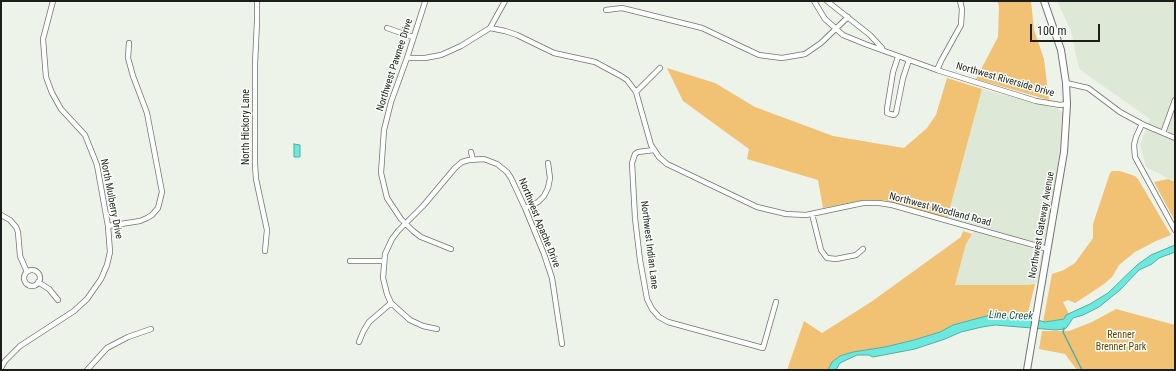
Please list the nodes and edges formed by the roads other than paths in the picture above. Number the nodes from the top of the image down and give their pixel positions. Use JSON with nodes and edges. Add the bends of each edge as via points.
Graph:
{"nodes":[{"id":1,"x":53,"y":1,"type":"edge"},
{"id":2,"x":256,"y":1,"type":"edge"},
{"id":3,"x":506,"y":1,"type":"edge"},
{"id":4,"x":814,"y":1,"type":"edge"},
{"id":5,"x":827,"y":1,"type":"edge"},
{"id":6,"x":960,"y":1,"type":"edge"},
{"id":7,"x":1044,"y":1,"type":"edge"},
{"id":8,"x":425,"y":2,"type":"edge"},
{"id":9,"x":606,"y":10,"type":"dead end"},
{"id":10,"x":848,"y":17,"type":"junction"},
{"id":11,"x":387,"y":28,"type":"dead end"},
{"id":12,"x":490,"y":28,"type":"junction"},
{"id":13,"x":836,"y":29,"type":"junction"},
{"id":14,"x":414,"y":36,"type":"junction"},
{"id":15,"x":129,"y":44,"type":"dead end"},
{"id":16,"x":883,"y":50,"type":"junction"},
{"id":17,"x":898,"y":57,"type":"junction"},
{"id":18,"x":407,"y":58,"type":"junction"},
{"id":19,"x":909,"y":60,"type":"junction"},
{"id":20,"x":660,"y":68,"type":"dead end"},
{"id":21,"x":938,"y":70,"type":"junction"},
{"id":22,"x":1066,"y":83,"type":"junction"},
{"id":23,"x":636,"y":92,"type":"junction"},
{"id":24,"x":1175,"y":100,"type":"edge"},
{"id":25,"x":1067,"y":104,"type":"junction"},
{"id":26,"x":1142,"y":124,"type":"junction"},
{"id":27,"x":1163,"y":133,"type":"junction"},
{"id":28,"x":1175,"y":138,"type":"edge"},
{"id":29,"x":654,"y":150,"type":"junction"},
{"id":30,"x":471,"y":152,"type":"dead end"},
{"id":31,"x":473,"y":160,"type":"junction"},
{"id":32,"x":548,"y":163,"type":"dead end"},
{"id":33,"x":525,"y":208,"type":"junction"},
{"id":34,"x":812,"y":214,"type":"junction"},
{"id":35,"x":1,"y":215,"type":"edge"},
{"id":36,"x":406,"y":224,"type":"junction"},
{"id":37,"x":108,"y":226,"type":"junction"},
{"id":38,"x":1175,"y":230,"type":"edge"},
{"id":39,"x":451,"y":249,"type":"dead end"},
{"id":40,"x":864,"y":249,"type":"dead end"},
{"id":41,"x":1048,"y":249,"type":"junction"},
{"id":42,"x":265,"y":251,"type":"dead end"},
{"id":43,"x":350,"y":261,"type":"dead end"},
{"id":44,"x":384,"y":261,"type":"junction"},
{"id":45,"x":27,"y":272,"type":"junction"},
{"id":46,"x":38,"y":282,"type":"junction"},
{"id":47,"x":58,"y":300,"type":"dead end"},
{"id":48,"x":776,"y":302,"type":"dead end"},
{"id":49,"x":391,"y":304,"type":"junction"},
{"id":50,"x":151,"y":329,"type":"dead end"},
{"id":51,"x":437,"y":329,"type":"dead end"},
{"id":52,"x":359,"y":342,"type":"dead end"},
{"id":53,"x":562,"y":344,"type":"dead end"},
{"id":54,"x":1,"y":368,"type":"edge"},
{"id":55,"x":87,"y":370,"type":"edge"},
{"id":56,"x":1027,"y":370,"type":"edge"}],
"edges":[{"from":1,"to":37,"type":"street","name":"North Mulberry Drive","via":[[43,39],[46,77],[61,108],[85,135],[88,142],[97,165]]},
{"from":2,"to":42,"type":"street","name":"North Hickory Lane","via":[[255,164],[267,230]]},
{"from":3,"to":12,"type":"street"},
{"from":4,"to":13,"type":"street","name":"Northwest Riverside Drive","via":[[825,20]]},
{"from":5,"to":10,"type":"street"},
{"from":6,"to":21,"type":"street","name":"Northwest Riverside Drive","via":[[961,25],[940,61]]},
{"from":7,"to":22,"type":"main road","name":"Northwest Gateway Avenue","via":[[1061,50]]},
{"from":8,"to":14,"type":"street","name":"Northwest Pawnee Drive"},
{"from":9,"to":13,"type":"street","via":[[622,8],[702,28],[759,55],[782,58],[805,54]]},
{"from":10,"to":13,"type":"street"},
{"from":10,"to":16,"type":"street"},
{"from":11,"to":14,"type":"street"},
{"from":12,"to":18,"type":"street","via":[[441,55]]},
{"from":12,"to":23,"type":"street","name":"Northwest Woodland Road","via":[[517,35],[554,53],[605,66],[627,80]]},
{"from":13,"to":16,"type":"street","name":"Northwest Riverside Drive","via":[[843,35]]},
{"from":14,"to":18,"type":"street","name":"Northwest Pawnee Drive"},
{"from":15,"to":37,"type":"street","via":[[128,58],[147,113],[162,192],[158,208],[152,215],[140,221]]},
{"from":16,"to":17,"type":"street","name":"Northwest Riverside Drive"},
{"from":17,"to":19,"type":"street","name":"Northwest Riverside Drive"},
{"from":17,"to":19,"type":"street","via":[[887,109],[890,114],[896,113]]},
{"from":18,"to":36,"type":"street","name":"Northwest Pawnee Drive","via":[[387,116],[381,165],[382,182],[387,198]]},
{"from":19,"to":21,"type":"street","name":"Northwest Riverside Drive"},
{"from":20,"to":23,"type":"street"},
{"from":21,"to":25,"type":"street","name":"Northwest Riverside Drive","via":[[1036,101]]},
{"from":22,"to":25,"type":"main road","name":"Northwest Gateway Avenue"},
{"from":22,"to":26,"type":"street","via":[[1088,88],[1120,112]]},
{"from":23,"to":29,"type":"street","name":"Northwest Woodland Road"},
{"from":24,"to":27,"type":"street"},
{"from":25,"to":41,"type":"main road","name":"Northwest Gateway Avenue","via":[[1064,152]]},
{"from":26,"to":27,"type":"street"},
{"from":26,"to":38,"type":"street","via":[[1134,145],[1135,157]]},
{"from":27,"to":28,"type":"street"},
{"from":29,"to":34,"type":"street","name":"Northwest Woodland Road","via":[[667,164],[757,207],[786,214]]},
{"from":29,"to":48,"type":"street","name":"Northwest Indian Lane","via":[[635,154],[632,169],[640,260],[647,299],[652,309],[668,322],[763,348]]},
{"from":30,"to":31,"type":"street"},
{"from":31,"to":33,"type":"street","name":"Northwest Apache Drive","via":[[491,161],[507,172]]},
{"from":31,"to":36,"type":"street","name":"Northwest Apache Drive","via":[[462,162],[455,168]]},
{"from":32,"to":33,"type":"street","via":[[550,178],[544,196]]},
{"from":33,"to":53,"type":"street","name":"Northwest Apache Drive","via":[[552,278]]},
{"from":34,"to":40,"type":"street","via":[[821,250],[827,258],[856,255]]},
{"from":34,"to":41,"type":"street","name":"Northwest Woodland Road","via":[[863,204],[885,204]]},
{"from":35,"to":45,"type":"street","via":[[16,227],[20,256]]},
{"from":36,"to":39,"type":"street","name":"Northwest Pawnee Drive","via":[[422,237]]},
{"from":36,"to":44,"type":"street","name":"Northwest Apache Drive","via":[[390,244]]},
{"from":37,"to":54,"type":"street","name":"North Mulberry Drive","via":[[111,246],[109,258],[101,279],[91,294],[74,311],[20,346]]},
{"from":41,"to":56,"type":"main road","name":"Northwest Gateway Avenue"},
{"from":43,"to":44,"type":"street"},
{"from":44,"to":49,"type":"street","name":"Northwest Apache Drive","via":[[385,288]]},
{"from":45,"to":46,"type":"street","via":[[37,273]]},
{"from":45,"to":46,"type":"street","via":[[24,278],[26,284],[32,286]]},
{"from":46,"to":47,"type":"street","via":[[49,289]]},
{"from":49,"to":51,"type":"street","via":[[410,320]]},
{"from":49,"to":52,"type":"street","via":[[369,322]]},
{"from":50,"to":55,"type":"street","via":[[128,336],[107,348]]}]}
